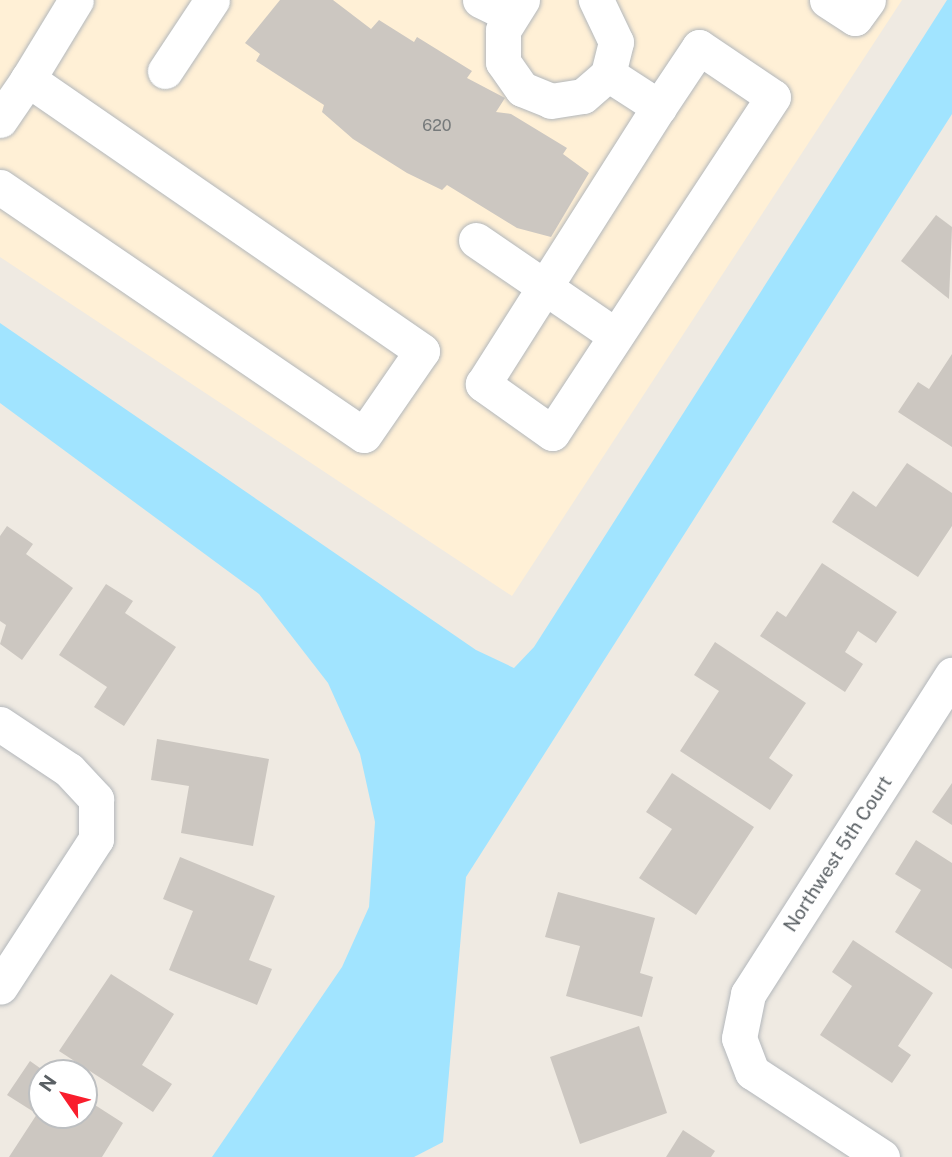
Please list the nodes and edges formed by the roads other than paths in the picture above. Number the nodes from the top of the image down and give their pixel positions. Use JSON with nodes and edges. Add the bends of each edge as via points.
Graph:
{"nodes":[{"id":1,"x":76,"y":0,"type":"edge"},
{"id":2,"x":212,"y":0,"type":"edge"},
{"id":3,"x":596,"y":0,"type":"edge"},
{"id":4,"x":827,"y":0,"type":"edge"},
{"id":5,"x":867,"y":0,"type":"edge"},
{"id":6,"x":504,"y":5,"type":"edge"},
{"id":7,"x":165,"y":71,"type":"dead end"},
{"id":8,"x":608,"y":74,"type":"junction"},
{"id":9,"x":28,"y":79,"type":"junction"},
{"id":10,"x":659,"y":107,"type":"junction"},
{"id":11,"x":0,"y":120,"type":"edge"},
{"id":12,"x":0,"y":187,"type":"edge"},
{"id":13,"x":475,"y":240,"type":"dead end"},
{"id":14,"x":544,"y":288,"type":"junction"},
{"id":15,"x":615,"y":335,"type":"junction"},
{"id":16,"x":952,"y":675,"type":"edge"},
{"id":17,"x":0,"y":724,"type":"edge"},
{"id":18,"x":0,"y":987,"type":"edge"},
{"id":19,"x":882,"y":1157,"type":"edge"}],
"edges":[{"from":1,"to":9,"type":"street"},
{"from":2,"to":7,"type":"street"},
{"from":3,"to":8,"type":"street","via":[[616,42]]},
{"from":4,"to":5,"type":"street","via":[[855,18]]},
{"from":6,"to":8,"type":"street","via":[[503,62],[536,97],[568,101]]},
{"from":8,"to":10,"type":"street"},
{"from":9,"to":11,"type":"street"},
{"from":9,"to":12,"type":"street","via":[[422,351],[364,435]]},
{"from":10,"to":14,"type":"street"},
{"from":10,"to":15,"type":"street","via":[[699,47],[773,97]]},
{"from":13,"to":14,"type":"street"},
{"from":14,"to":15,"type":"street"},
{"from":14,"to":15,"type":"street","via":[[483,384],[552,433]]},
{"from":16,"to":19,"type":"street","name":"Northwest 5th Court","via":[[748,994],[739,1038],[752,1073]]},
{"from":17,"to":18,"type":"street","via":[[69,770],[96,799],[96,839]]}]}
